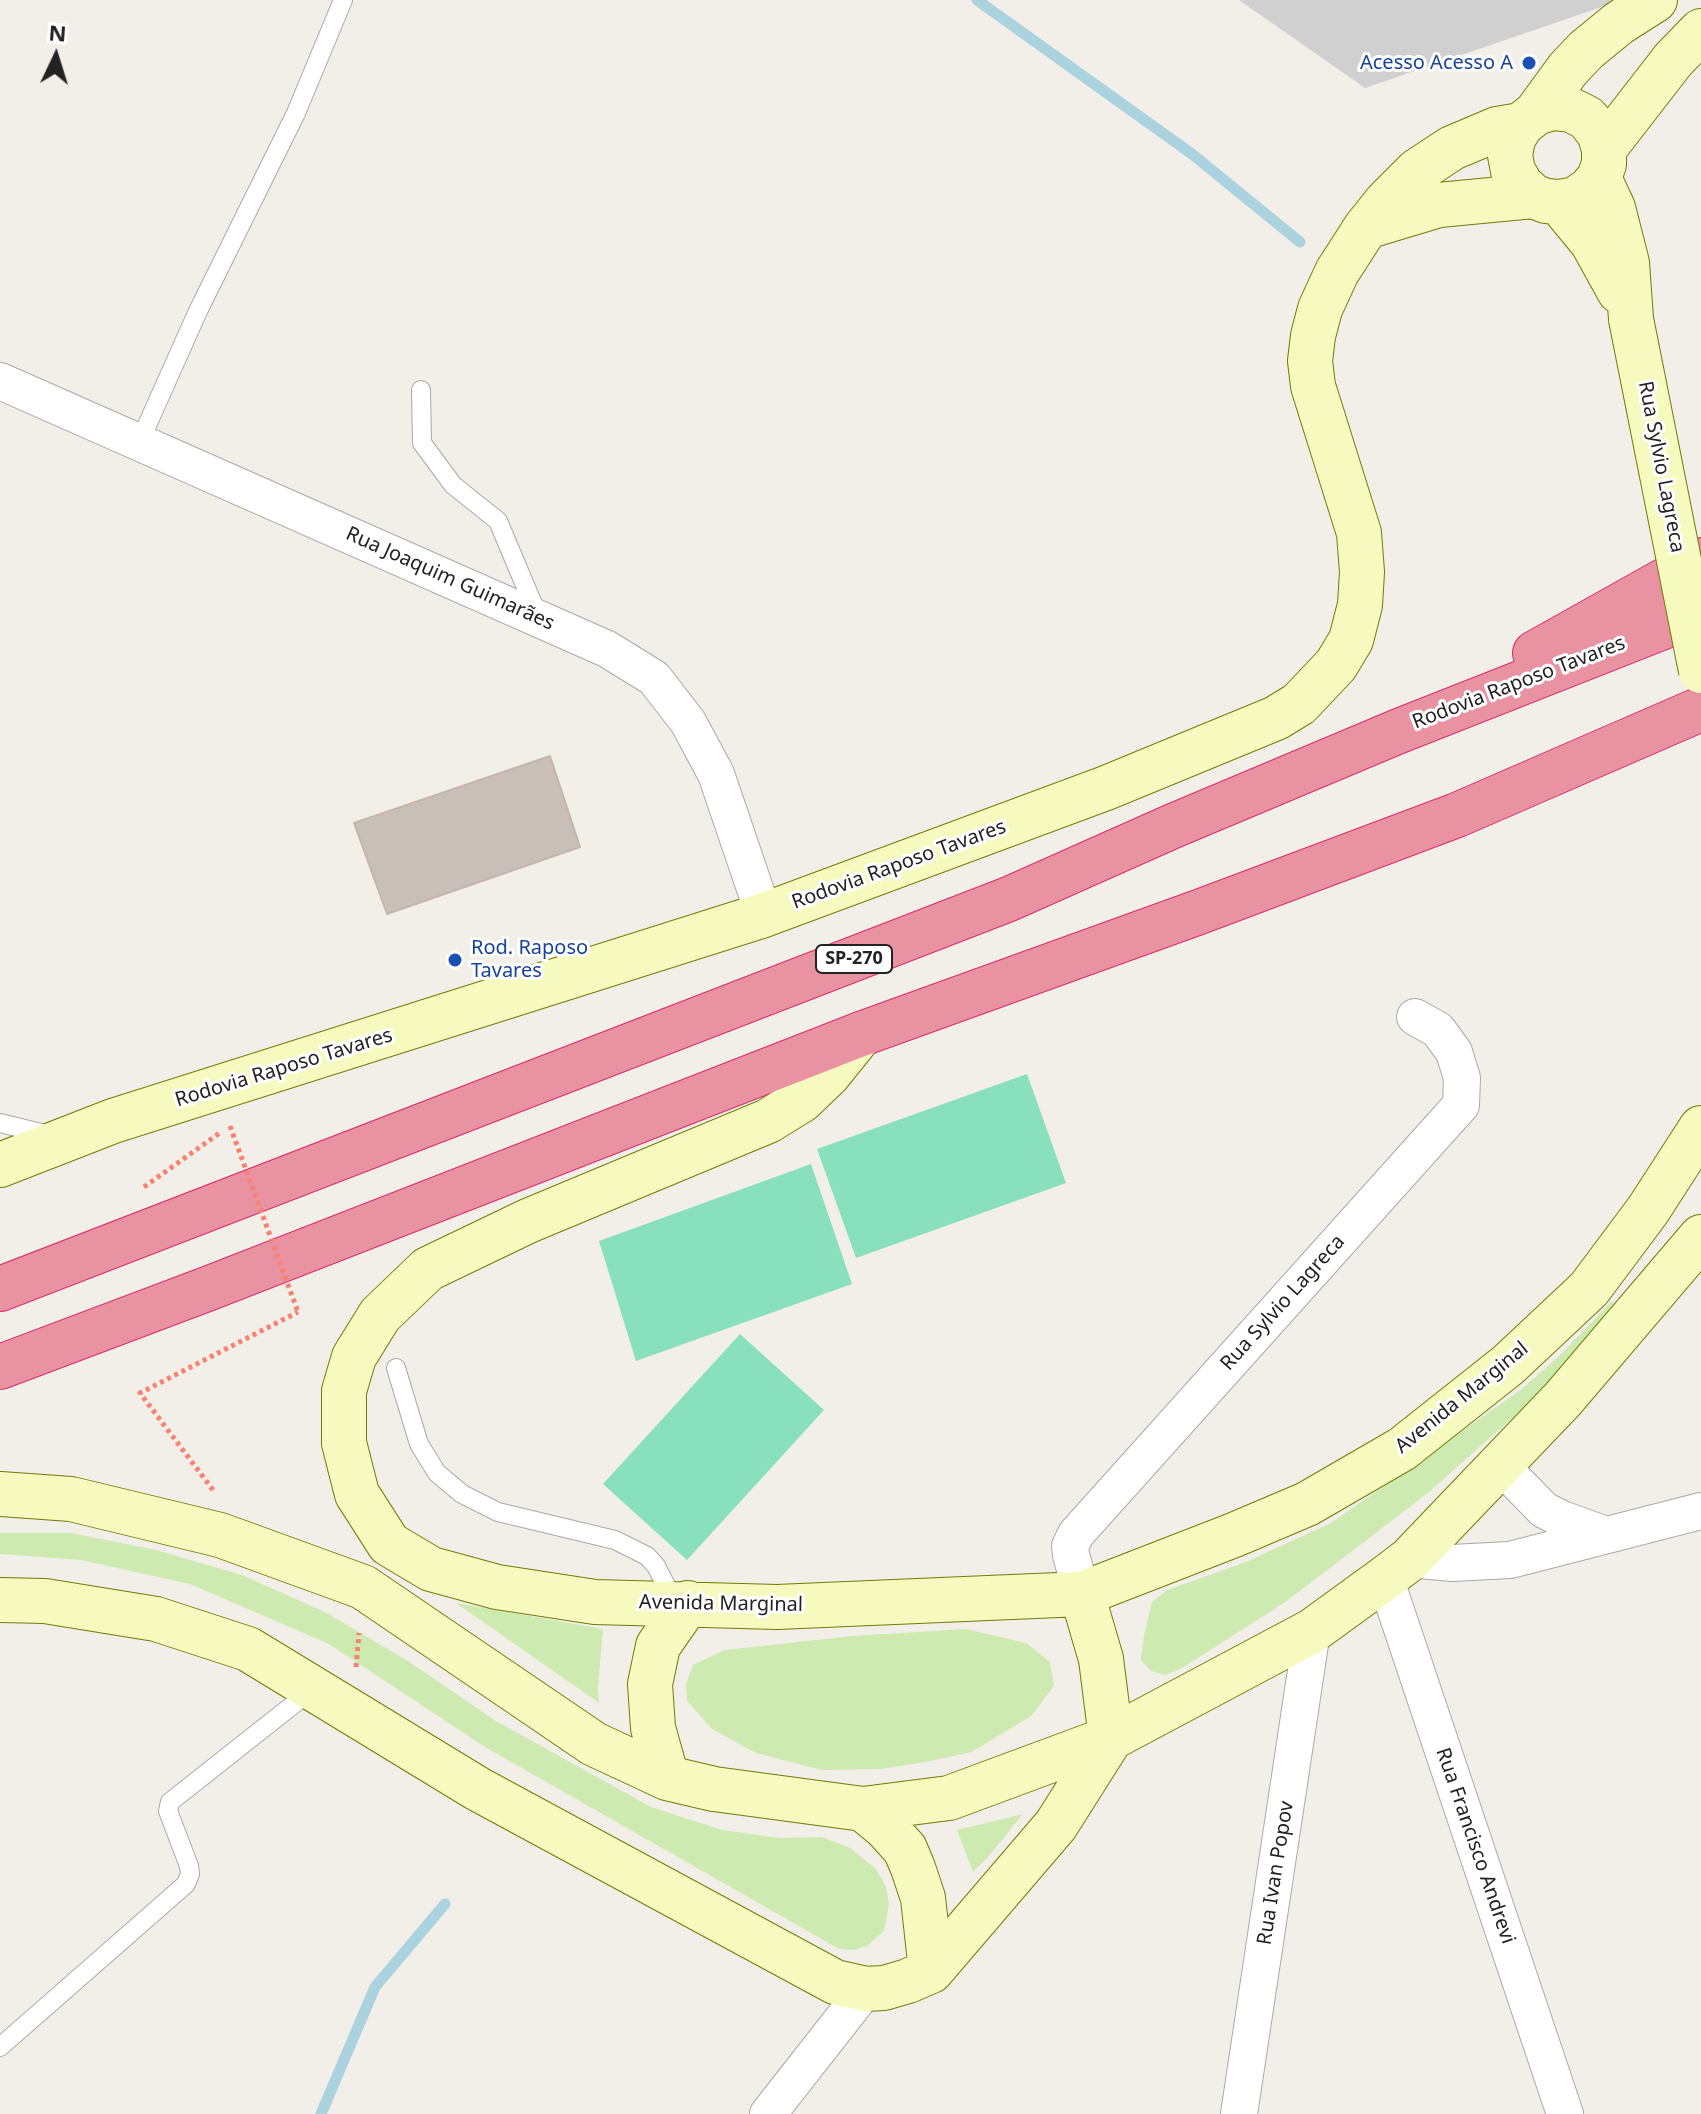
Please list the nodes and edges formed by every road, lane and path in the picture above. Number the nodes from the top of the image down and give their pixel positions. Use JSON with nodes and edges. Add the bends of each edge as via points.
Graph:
{"nodes":[{"id":1,"x":343,"y":0,"type":"edge"},
{"id":2,"x":1655,"y":0,"type":"edge"},
{"id":3,"x":1701,"y":31,"type":"edge"},
{"id":4,"x":1528,"y":119,"type":"junction"},
{"id":5,"x":1602,"y":164,"type":"junction"},
{"id":6,"x":1546,"y":199,"type":"junction"},
{"id":7,"x":1366,"y":227,"type":"junction"},
{"id":8,"x":1630,"y":315,"type":"junction"},
{"id":9,"x":0,"y":381,"type":"edge"},
{"id":10,"x":421,"y":390,"type":"dead end"},
{"id":11,"x":140,"y":441,"type":"junction"},
{"id":12,"x":1701,"y":560,"type":"edge"},
{"id":13,"x":1701,"y":612,"type":"edge"},
{"id":14,"x":539,"y":618,"type":"junction"},
{"id":15,"x":1701,"y":671,"type":"edge"},
{"id":16,"x":1701,"y":709,"type":"edge"},
{"id":17,"x":1399,"y":731,"type":"junction"},
{"id":18,"x":764,"y":915,"type":"junction"},
{"id":19,"x":1415,"y":1017,"type":"dead end"},
{"id":20,"x":861,"y":1034,"type":"junction"},
{"id":21,"x":1701,"y":1098,"type":"edge"},
{"id":22,"x":0,"y":1123,"type":"edge"},
{"id":23,"x":230,"y":1126,"type":"dead end"},
{"id":24,"x":67,"y":1139,"type":"junction"},
{"id":25,"x":1692,"y":1141,"type":"edge"},
{"id":26,"x":0,"y":1165,"type":"edge"},
{"id":27,"x":1701,"y":1237,"type":"edge"},
{"id":28,"x":0,"y":1289,"type":"edge"},
{"id":29,"x":0,"y":1367,"type":"edge"},
{"id":30,"x":396,"y":1368,"type":"dead end"},
{"id":31,"x":1501,"y":1466,"type":"junction"},
{"id":32,"x":216,"y":1493,"type":"dead end"},
{"id":33,"x":0,"y":1494,"type":"edge"},
{"id":34,"x":1701,"y":1511,"type":"edge"},
{"id":35,"x":1606,"y":1535,"type":"junction"},
{"id":36,"x":1398,"y":1568,"type":"junction"},
{"id":37,"x":363,"y":1587,"type":"junction"},
{"id":38,"x":1082,"y":1594,"type":"junction"},
{"id":39,"x":0,"y":1600,"type":"edge"},
{"id":40,"x":681,"y":1603,"type":"junction"},
{"id":41,"x":1312,"y":1631,"type":"junction"},
{"id":42,"x":313,"y":1689,"type":"junction"},
{"id":43,"x":352,"y":1714,"type":"junction"},
{"id":44,"x":1111,"y":1738,"type":"junction"},
{"id":45,"x":667,"y":1778,"type":"junction"},
{"id":46,"x":863,"y":1809,"type":"junction"},
{"id":47,"x":931,"y":1971,"type":"junction"},
{"id":48,"x":866,"y":1989,"type":"junction"},
{"id":49,"x":0,"y":2047,"type":"edge"},
{"id":50,"x":768,"y":2114,"type":"edge"},
{"id":51,"x":1239,"y":2114,"type":"edge"},
{"id":52,"x":1565,"y":2114,"type":"edge"}],
"edges":[{"from":1,"to":11,"type":"lane","via":[[296,113]]},
{"from":2,"to":4,"type":"main road","via":[[1586,50]]},
{"from":3,"to":5,"type":"main road","via":[[1673,60]]},
{"from":4,"to":5,"type":"main road","via":[[1553,108],[1587,118],[1599,133]]},
{"from":4,"to":6,"type":"main road","via":[[1513,139],[1513,171],[1521,185]]},
{"from":4,"to":7,"type":"main road","name":"Rodovia Raposo Tavares","via":[[1452,148],[1417,171]]},
{"from":5,"to":6,"type":"main road","via":[[1589,190],[1575,199]]},
{"from":5,"to":8,"type":"main road","name":"Rua Sylvio Lagreca","via":[[1627,263]]},
{"from":6,"to":7,"type":"main road","via":[[1439,205]]},
{"from":6,"to":8,"type":"main road","name":"Rua Sylvio Lagreca","via":[[1592,242]]},
{"from":7,"to":18,"type":"main road","name":"Rodovia Raposo Tavares","via":[[1320,309],[1310,361],[1359,533],[1362,572],[1351,640],[1319,685],[1276,718],[1106,788]]},
{"from":8,"to":15,"type":"main road","name":"Rua Sylvio Lagreca","bridge":true},
{"from":9,"to":11,"type":"street","name":"Rua Joaquim Guimarães"},
{"from":10,"to":14,"type":"lane","via":[[422,443],[453,485],[498,521]]},
{"from":11,"to":14,"type":"street","name":"Rua Joaquim Guimarães"},
{"from":12,"to":17,"type":"highway"},
{"from":13,"to":17,"type":"highway","name":"Rodovia Raposo Tavares","number":"SP-270"},
{"from":14,"to":18,"type":"street","name":"Rua Joaquim Guimarães","via":[[654,678],[688,722],[716,774]]},
{"from":16,"to":20,"type":"highway","via":[[1457,815]]},
{"from":17,"to":28,"type":"highway","name":"Rodovia Raposo Tavares","number":"SP-270","via":[[1009,899]]},
{"from":18,"to":24,"type":"main road","name":"Rodovia Raposo Tavares"},
{"from":19,"to":38,"type":"street","name":"Rua Sylvio Lagreca","via":[[1438,1030],[1454,1052],[1462,1078],[1461,1105],[1076,1534],[1070,1546]]},
{"from":20,"to":29,"type":"highway"},
{"from":20,"to":40,"type":"main road","name":"Avenida Marginal","via":[[802,1100],[768,1121],[528,1221],[428,1269],[380,1315],[354,1357],[344,1391],[344,1443],[357,1494],[389,1544],[431,1569],[497,1587],[595,1602]]},
{"from":21,"to":25,"type":"main road","name":"Avenida Marginal"},
{"from":22,"to":24,"type":"lane"},
{"from":23,"to":32,"type":"path","bridge":true,"via":[[298,1312],[140,1393]]},
{"from":24,"to":26,"type":"main road","name":"Rodovia Raposo Tavares"},
{"from":25,"to":38,"type":"main road","name":"Avenida Marginal","via":[[1589,1289],[1508,1365],[1402,1449],[1307,1504]]},
{"from":27,"to":31,"type":"main road"},
{"from":30,"to":40,"type":"lane","via":[[419,1444],[437,1473],[462,1494],[498,1512],[615,1540],[647,1556]]},
{"from":31,"to":35,"type":"street","via":[[1544,1510]]},
{"from":31,"to":36,"type":"main road"},
{"from":33,"to":37,"type":"main road","via":[[71,1499],[220,1535]]},
{"from":34,"to":35,"type":"street"},
{"from":35,"to":36,"type":"street","via":[[1510,1560]]},
{"from":36,"to":41,"type":"main road"},
{"from":36,"to":52,"type":"street","name":"Rua Francisco Andrevi"},
{"from":37,"to":43,"type":"path"},
{"from":37,"to":45,"type":"main road","via":[[594,1744]]},
{"from":38,"to":40,"type":"main road","name":"Avenida Marginal","via":[[777,1607]]},
{"from":38,"to":44,"type":"main road","via":[[1101,1659]]},
{"from":39,"to":42,"type":"main road","via":[[45,1601],[156,1619],[248,1649]]},
{"from":40,"to":45,"type":"main road","via":[[658,1646],[650,1684],[653,1728]]},
{"from":41,"to":44,"type":"main road"},
{"from":41,"to":51,"type":"street","name":"Rua Ivan Popov"},
{"from":42,"to":43,"type":"main road"},
{"from":42,"to":49,"type":"lane","via":[[170,1802],[168,1811],[189,1866],[186,1884]]},
{"from":43,"to":48,"type":"main road","via":[[478,1789],[835,1982]]},
{"from":44,"to":46,"type":"main road","via":[[949,1798]]},
{"from":44,"to":47,"type":"main road","via":[[1056,1825]]},
{"from":45,"to":46,"type":"main road"},
{"from":46,"to":47,"type":"main road","via":[[909,1858],[923,1898]]},
{"from":47,"to":48,"type":"main road"},
{"from":48,"to":50,"type":"street"}]}
